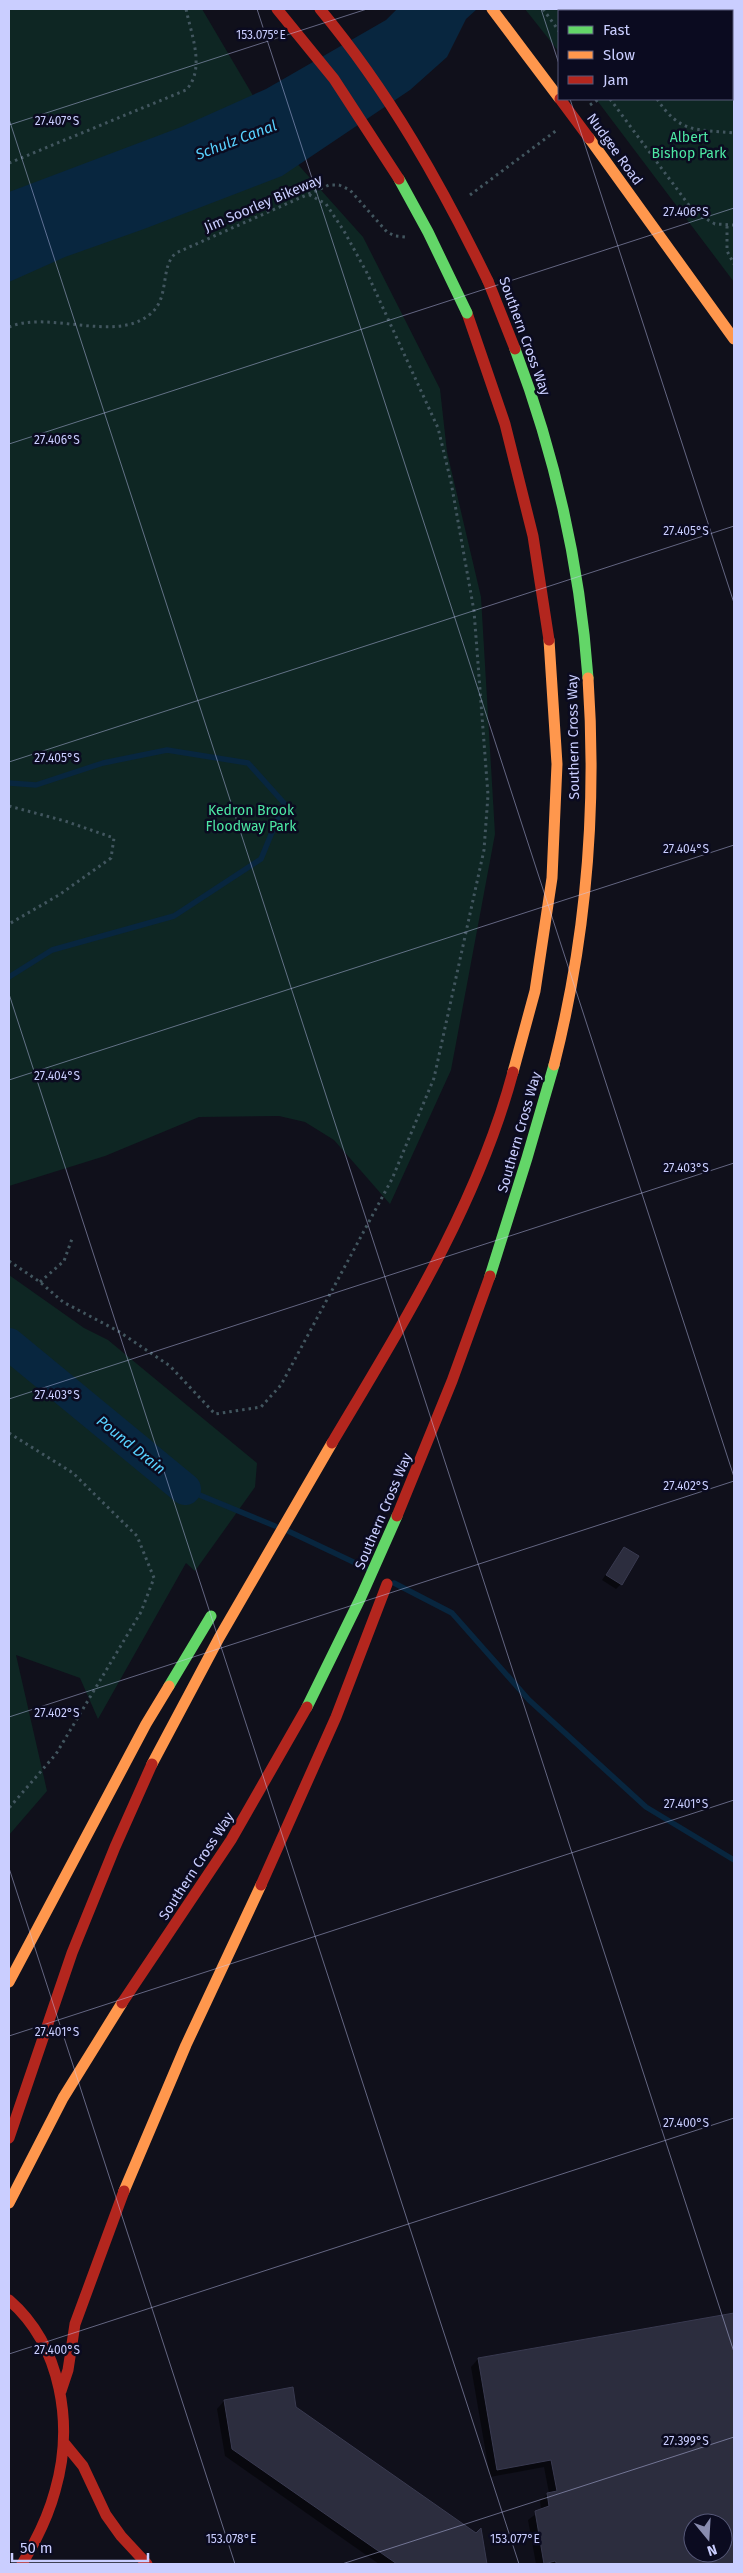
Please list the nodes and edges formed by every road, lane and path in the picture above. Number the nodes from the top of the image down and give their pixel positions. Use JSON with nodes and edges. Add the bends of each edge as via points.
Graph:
{"nodes":[{"id":1,"x":186,"y":9,"type":"edge"},
{"id":2,"x":276,"y":9,"type":"edge"},
{"id":3,"x":320,"y":9,"type":"edge"},
{"id":4,"x":492,"y":9,"type":"edge"},
{"id":5,"x":542,"y":9,"type":"edge"},
{"id":6,"x":558,"y":30,"type":"edge"},
{"id":7,"x":558,"y":97,"type":"edge"},
{"id":8,"x":560,"y":100,"type":"edge"},
{"id":9,"x":598,"y":100,"type":"edge"},
{"id":10,"x":611,"y":100,"type":"edge"},
{"id":11,"x":658,"y":100,"type":"edge"},
{"id":12,"x":584,"y":110,"type":"dead end"},
{"id":13,"x":561,"y":127,"type":"dead end"},
{"id":14,"x":734,"y":133,"type":"edge"},
{"id":15,"x":9,"y":163,"type":"edge"},
{"id":16,"x":308,"y":194,"type":"junction"},
{"id":17,"x":467,"y":196,"type":"dead end"},
{"id":18,"x":734,"y":225,"type":"edge"},
{"id":19,"x":727,"y":226,"type":"junction"},
{"id":20,"x":413,"y":234,"type":"dead end"},
{"id":21,"x":734,"y":264,"type":"edge"},
{"id":22,"x":9,"y":327,"type":"edge"},
{"id":23,"x":734,"y":339,"type":"edge"},
{"id":24,"x":9,"y":806,"type":"edge"},
{"id":25,"x":9,"y":924,"type":"edge"},
{"id":26,"x":73,"y":1236,"type":"dead end"},
{"id":27,"x":9,"y":1261,"type":"edge"},
{"id":28,"x":40,"y":1282,"type":"junction"},
{"id":29,"x":9,"y":1433,"type":"edge"},
{"id":30,"x":400,"y":1511,"type":"junction"},
{"id":31,"x":402,"y":1537,"type":"dead end"},
{"id":32,"x":269,"y":1549,"type":"junction"},
{"id":33,"x":248,"y":1565,"type":"dead end"},
{"id":34,"x":393,"y":1570,"type":"dead end"},
{"id":35,"x":220,"y":1603,"type":"dead end"},
{"id":36,"x":9,"y":1808,"type":"edge"},
{"id":37,"x":9,"y":1982,"type":"edge"},
{"id":38,"x":9,"y":2138,"type":"edge"},
{"id":39,"x":9,"y":2203,"type":"edge"},
{"id":40,"x":9,"y":2300,"type":"edge"},
{"id":41,"x":61,"y":2390,"type":"junction"},
{"id":42,"x":65,"y":2444,"type":"junction"},
{"id":43,"x":22,"y":2564,"type":"edge"},
{"id":44,"x":147,"y":2564,"type":"edge"}],
"edges":[{"from":1,"to":15,"type":"path","via":[[196,71],[186,90]]},
{"from":2,"to":32,"type":"main road","name":"Southern Cross Way","bridge":true,"via":[[343,91],[385,156],[432,238],[467,313],[502,407],[520,469],[547,604],[558,750],[557,811],[549,902],[530,1012],[515,1069],[463,1208],[419,1294]]},
{"from":3,"to":30,"type":"main road","name":"Southern Cross Way","bridge":true,"via":[[358,58],[428,162],[488,281],[531,394],[561,497],[583,627],[589,692],[588,841],[568,1005],[512,1214],[466,1344]]},
{"from":4,"to":7,"type":"main road","name":"Nudgee Road"},
{"from":5,"to":6,"type":"path"},
{"from":8,"to":23,"type":"main road","name":"Nudgee Road","bridge":true},
{"from":9,"to":12,"type":"path"},
{"from":10,"to":19,"type":"path","via":[[694,212],[709,222]]},
{"from":11,"to":14,"type":"path","via":[[669,114],[689,128],[710,133]]},
{"from":13,"to":17,"type":"path"},
{"from":16,"to":20,"type":"path","name":"Jim Soorley Bikeway","via":[[329,185],[346,188],[387,232],[400,237]]},
{"from":16,"to":22,"type":"path","name":"Jim Soorley Bikeway","via":[[176,253],[169,263],[158,304],[139,321],[115,326],[26,323]]},
{"from":16,"to":28,"type":"path","via":[[326,204],[344,231],[367,273],[438,428],[474,612],[488,795],[484,850],[434,1078],[392,1179],[281,1385],[261,1407],[215,1414],[170,1366],[118,1331],[63,1302]]},
{"from":18,"to":19,"type":"path"},
{"from":19,"to":21,"type":"path","via":[[727,251]]},
{"from":24,"to":25,"type":"path","via":[[114,838],[111,858],[59,895]]},
{"from":26,"to":28,"type":"path","via":[[64,1261]]},
{"from":27,"to":28,"type":"path"},
{"from":29,"to":36,"type":"path","via":[[73,1474],[137,1536],[154,1578],[141,1612],[56,1754]]},
{"from":30,"to":31,"type":"main road"},
{"from":30,"to":39,"type":"main road","name":"Southern Cross Way","via":[[363,1597],[310,1704],[193,1901],[69,2086]]},
{"from":32,"to":33,"type":"main road"},
{"from":32,"to":38,"type":"main road","name":"Southern Cross Way","via":[[177,1715],[135,1804],[62,1983]]},
{"from":34,"to":41,"type":"main road","via":[[336,1717],[288,1828],[186,2045],[118,2206],[75,2324],[68,2370]]},
{"from":35,"to":37,"type":"main road","via":[[146,1724]]},
{"from":40,"to":41,"type":"main road","via":[[31,2323],[44,2345]]},
{"from":41,"to":42,"type":"main road"},
{"from":42,"to":43,"type":"main road","via":[[47,2521]]},
{"from":42,"to":44,"type":"main road","via":[[82,2466],[106,2516]]}]}
